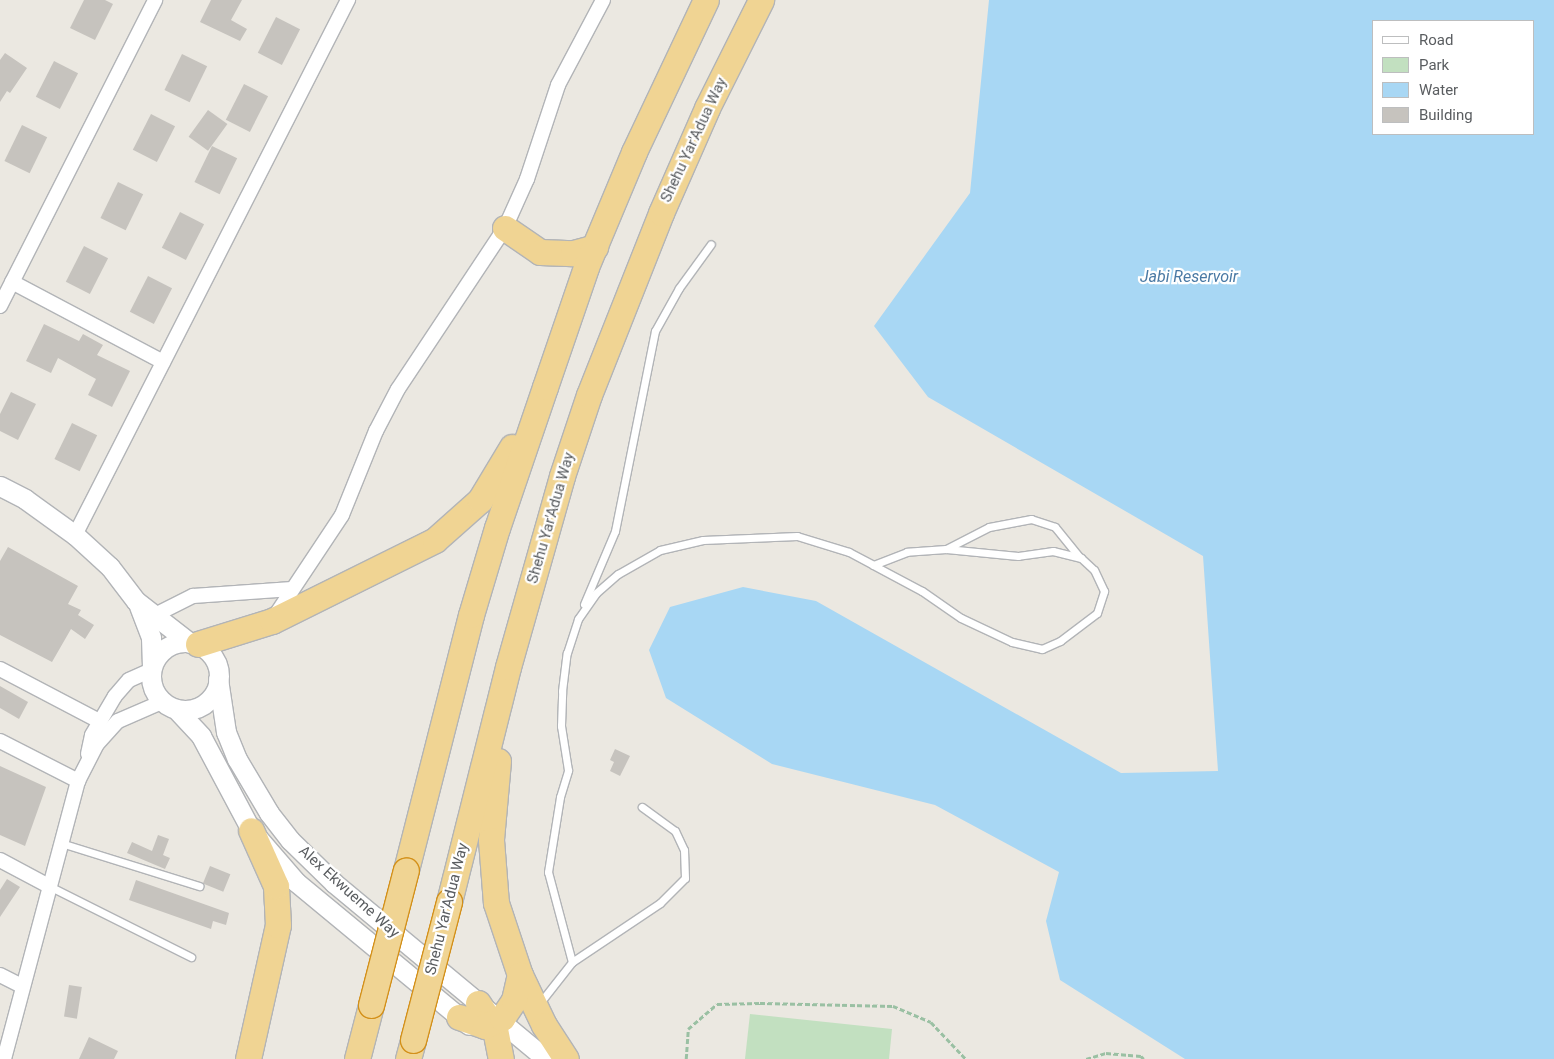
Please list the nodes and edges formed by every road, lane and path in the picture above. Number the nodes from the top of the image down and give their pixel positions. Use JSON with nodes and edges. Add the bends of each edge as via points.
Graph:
{"nodes":[{"id":1,"x":155,"y":0,"type":"edge"},
{"id":2,"x":348,"y":0,"type":"edge"},
{"id":3,"x":603,"y":0,"type":"edge"},
{"id":4,"x":706,"y":0,"type":"edge"},
{"id":5,"x":761,"y":0,"type":"edge"},
{"id":6,"x":505,"y":228,"type":"junction"},
{"id":7,"x":711,"y":244,"type":"dead end"},
{"id":8,"x":595,"y":247,"type":"junction"},
{"id":9,"x":12,"y":282,"type":"junction"},
{"id":10,"x":0,"y":306,"type":"edge"},
{"id":11,"x":555,"y":357,"type":"junction"},
{"id":12,"x":163,"y":362,"type":"junction"},
{"id":13,"x":0,"y":486,"type":"edge"},
{"id":14,"x":75,"y":535,"type":"junction"},
{"id":15,"x":946,"y":549,"type":"junction"},
{"id":16,"x":1079,"y":558,"type":"junction"},
{"id":17,"x":873,"y":565,"type":"junction"},
{"id":18,"x":292,"y":588,"type":"junction"},
{"id":19,"x":136,"y":601,"type":"junction"},
{"id":20,"x":152,"y":616,"type":"junction"},
{"id":21,"x":578,"y":618,"type":"junction"},
{"id":22,"x":272,"y":621,"type":"junction"},
{"id":23,"x":194,"y":644,"type":"junction"},
{"id":24,"x":508,"y":667,"type":"junction"},
{"id":25,"x":152,"y":668,"type":"junction"},
{"id":26,"x":0,"y":669,"type":"edge"},
{"id":27,"x":218,"y":679,"type":"junction"},
{"id":28,"x":169,"y":705,"type":"junction"},
{"id":29,"x":99,"y":721,"type":"junction"},
{"id":30,"x":0,"y":741,"type":"edge"},
{"id":31,"x":86,"y":762,"type":"junction"},
{"id":32,"x":78,"y":781,"type":"junction"},
{"id":33,"x":642,"y":807,"type":"dead end"},
{"id":34,"x":251,"y":830,"type":"junction"},
{"id":35,"x":61,"y":842,"type":"junction"},
{"id":36,"x":0,"y":860,"type":"edge"},
{"id":37,"x":49,"y":886,"type":"junction"},
{"id":38,"x":199,"y":886,"type":"dead end"},
{"id":39,"x":191,"y":957,"type":"dead end"},
{"id":40,"x":572,"y":962,"type":"junction"},
{"id":41,"x":0,"y":975,"type":"edge"},
{"id":42,"x":520,"y":975,"type":"junction"},
{"id":43,"x":22,"y":986,"type":"junction"},
{"id":44,"x":534,"y":1006,"type":"junction"},
{"id":45,"x":468,"y":1010,"type":"junction"},
{"id":46,"x":495,"y":1022,"type":"junction"},
{"id":47,"x":410,"y":1050,"type":"edge"},
{"id":48,"x":505,"y":1055,"type":"edge"},
{"id":49,"x":4,"y":1059,"type":"edge"},
{"id":50,"x":248,"y":1059,"type":"edge"},
{"id":51,"x":357,"y":1059,"type":"edge"},
{"id":52,"x":546,"y":1059,"type":"edge"},
{"id":53,"x":566,"y":1059,"type":"edge"},
{"id":54,"x":686,"y":1059,"type":"edge"},
{"id":55,"x":966,"y":1059,"type":"edge"},
{"id":56,"x":1086,"y":1059,"type":"edge"},
{"id":57,"x":1144,"y":1059,"type":"edge"}],
"edges":[{"from":1,"to":9,"type":"street"},
{"from":2,"to":12,"type":"street"},
{"from":3,"to":6,"type":"street","via":[[558,85],[527,179]]},
{"from":4,"to":8,"type":"highway","via":[[634,152]]},
{"from":5,"to":24,"type":"highway","name":"Shehu Yar'Adua Way","via":[[707,108],[603,359],[562,476]]},
{"from":6,"to":8,"type":"highway","via":[[540,252],[572,253]]},
{"from":6,"to":18,"type":"street","via":[[398,388],[376,431],[342,515]]},
{"from":7,"to":21,"type":"lane","via":[[679,288],[655,331],[615,531]]},
{"from":8,"to":11,"type":"highway"},
{"from":9,"to":10,"type":"street"},
{"from":9,"to":12,"type":"street"},
{"from":11,"to":22,"type":"highway","via":[[497,474],[466,515],[419,550]]},
{"from":11,"to":51,"type":"highway","bridge":true,"via":[[496,528]]},
{"from":12,"to":14,"type":"street"},
{"from":13,"to":14,"type":"street","via":[[25,499]]},
{"from":14,"to":19,"type":"street","via":[[110,568]]},
{"from":15,"to":16,"type":"lane","via":[[1018,556],[1053,551]]},
{"from":15,"to":16,"type":"lane","via":[[989,527],[1031,519],[1055,527]]},
{"from":15,"to":17,"type":"lane","via":[[907,552]]},
{"from":16,"to":17,"type":"lane","via":[[1094,570],[1104,591],[1098,614],[1042,650],[1012,642],[961,618],[922,591]]},
{"from":17,"to":21,"type":"lane","via":[[849,552],[797,536],[703,540],[660,550],[618,574],[596,593]]},
{"from":18,"to":20,"type":"street","via":[[193,596]]},
{"from":18,"to":22,"type":"street"},
{"from":19,"to":20,"type":"street"},
{"from":19,"to":25,"type":"street","via":[[151,638]]},
{"from":20,"to":23,"type":"street"},
{"from":21,"to":40,"type":"lane","via":[[567,653],[562,692],[561,726],[568,770],[560,797],[548,872]]},
{"from":22,"to":23,"type":"highway"},
{"from":23,"to":25,"type":"street","via":[[174,643],[164,649]]},
{"from":23,"to":27,"type":"street","via":[[213,657]]},
{"from":24,"to":42,"type":"highway","via":[[493,804],[492,874],[496,903]]},
{"from":24,"to":47,"type":"highway","name":"Shehu Yar'Adua Way","bridge":true},
{"from":25,"to":28,"type":"street","via":[[155,693]]},
{"from":25,"to":29,"type":"street","via":[[129,680]]},
{"from":26,"to":29,"type":"street"},
{"from":27,"to":28,"type":"street","via":[[212,695],[199,707]]},
{"from":27,"to":45,"type":"street","name":"Alex Ekwueme Way","via":[[226,732],[237,759],[269,813],[290,840]]},
{"from":28,"to":31,"type":"street","via":[[118,720]]},
{"from":28,"to":34,"type":"street","name":"Alex Ekwueme Way","via":[[201,736]]},
{"from":29,"to":31,"type":"street"},
{"from":30,"to":32,"type":"street"},
{"from":31,"to":32,"type":"street"},
{"from":32,"to":35,"type":"street"},
{"from":33,"to":40,"type":"lane","via":[[675,831],[684,850],[685,878],[660,903]]},
{"from":34,"to":45,"type":"street","name":"Alex Ekwueme Way","via":[[296,882]]},
{"from":34,"to":50,"type":"highway","via":[[276,886],[278,925]]},
{"from":35,"to":37,"type":"street"},
{"from":35,"to":38,"type":"lane"},
{"from":36,"to":37,"type":"street"},
{"from":37,"to":39,"type":"lane"},
{"from":37,"to":43,"type":"street"},
{"from":40,"to":44,"type":"lane","via":[[544,1000]]},
{"from":41,"to":43,"type":"street"},
{"from":42,"to":44,"type":"highway"},
{"from":42,"to":46,"type":"highway","via":[[514,1000]]},
{"from":43,"to":49,"type":"street"},
{"from":44,"to":53,"type":"highway"},
{"from":45,"to":46,"type":"highway","via":[[476,1025]]},
{"from":45,"to":48,"type":"street","name":"Alex Ekwueme Way"},
{"from":46,"to":48,"type":"highway"},
{"from":46,"to":52,"type":"street"},
{"from":54,"to":55,"type":"path","via":[[688,1029],[717,1004],[760,1003],[893,1006],[931,1022]]},
{"from":56,"to":57,"type":"path","via":[[1106,1053]]}]}
